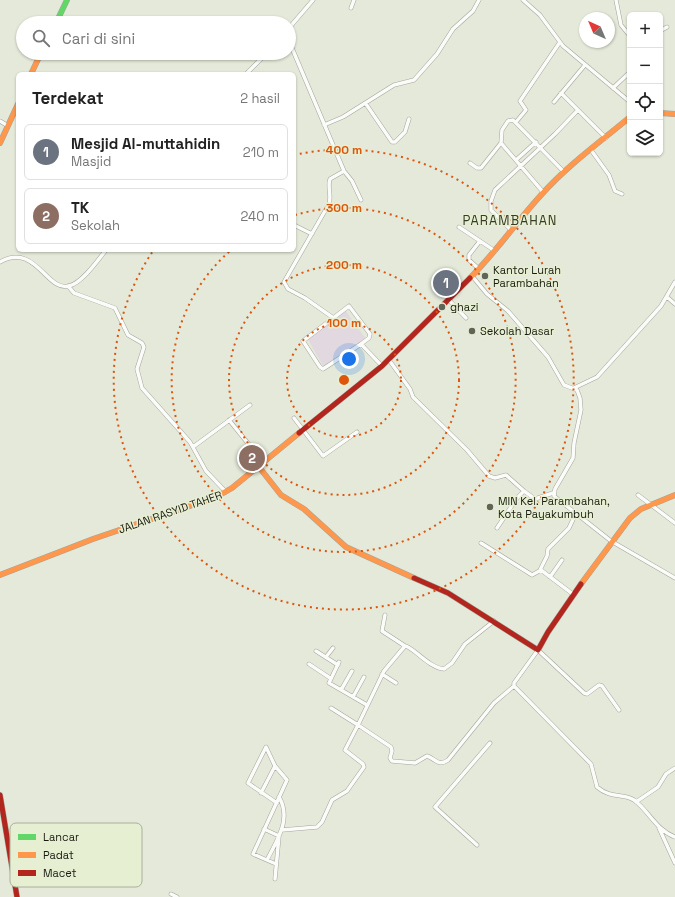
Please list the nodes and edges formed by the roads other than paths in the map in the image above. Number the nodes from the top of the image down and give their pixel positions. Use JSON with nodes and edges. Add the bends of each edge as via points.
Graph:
{"nodes":[{"id":1,"x":67,"y":0,"type":"edge"},
{"id":2,"x":354,"y":0,"type":"edge"},
{"id":3,"x":479,"y":0,"type":"edge"},
{"id":4,"x":523,"y":0,"type":"edge"},
{"id":5,"x":616,"y":0,"type":"edge"},
{"id":6,"x":310,"y":1,"type":"edge"},
{"id":7,"x":351,"y":8,"type":"dead end"},
{"id":8,"x":59,"y":16,"type":"edge"},
{"id":9,"x":296,"y":19,"type":"edge"},
{"id":10,"x":667,"y":27,"type":"dead end"},
{"id":11,"x":663,"y":29,"type":"edge"},
{"id":12,"x":627,"y":33,"type":"edge"},
{"id":13,"x":560,"y":42,"type":"junction"},
{"id":14,"x":296,"y":58,"type":"edge"},
{"id":15,"x":38,"y":60,"type":"edge"},
{"id":16,"x":260,"y":60,"type":"edge"},
{"id":17,"x":584,"y":65,"type":"junction"},
{"id":18,"x":32,"y":72,"type":"edge"},
{"id":19,"x":248,"y":72,"type":"edge"},
{"id":20,"x":627,"y":75,"type":"edge"},
{"id":21,"x":613,"y":88,"type":"junction"},
{"id":22,"x":561,"y":93,"type":"junction"},
{"id":23,"x":627,"y":100,"type":"edge"},
{"id":24,"x":554,"y":102,"type":"dead end"},
{"id":25,"x":366,"y":104,"type":"junction"},
{"id":26,"x":16,"y":108,"type":"edge"},
{"id":27,"x":578,"y":110,"type":"junction"},
{"id":28,"x":663,"y":113,"type":"edge"},
{"id":29,"x":675,"y":114,"type":"edge"},
{"id":30,"x":409,"y":119,"type":"dead end"},
{"id":31,"x":627,"y":120,"type":"edge"},
{"id":32,"x":0,"y":121,"type":"edge"},
{"id":33,"x":516,"y":122,"type":"junction"},
{"id":34,"x":324,"y":125,"type":"junction"},
{"id":35,"x":8,"y":126,"type":"junction"},
{"id":36,"x":606,"y":138,"type":"junction"},
{"id":37,"x":536,"y":142,"type":"junction"},
{"id":38,"x":0,"y":143,"type":"edge"},
{"id":39,"x":500,"y":143,"type":"junction"},
{"id":40,"x":541,"y":148,"type":"junction"},
{"id":41,"x":591,"y":150,"type":"junction"},
{"id":42,"x":516,"y":160,"type":"junction"},
{"id":43,"x":470,"y":163,"type":"dead end"},
{"id":44,"x":521,"y":166,"type":"junction"},
{"id":45,"x":344,"y":171,"type":"junction"},
{"id":46,"x":564,"y":172,"type":"junction"},
{"id":47,"x":543,"y":192,"type":"junction"},
{"id":48,"x":622,"y":194,"type":"dead end"},
{"id":49,"x":361,"y":200,"type":"dead end"},
{"id":50,"x":296,"y":225,"type":"edge"},
{"id":51,"x":459,"y":227,"type":"dead end"},
{"id":52,"x":510,"y":229,"type":"junction"},
{"id":53,"x":312,"y":234,"type":"junction"},
{"id":54,"x":480,"y":241,"type":"junction"},
{"id":55,"x":494,"y":251,"type":"junction"},
{"id":56,"x":104,"y":252,"type":"edge"},
{"id":57,"x":0,"y":262,"type":"edge"},
{"id":58,"x":479,"y":270,"type":"junction"},
{"id":59,"x":472,"y":276,"type":"junction"},
{"id":60,"x":675,"y":282,"type":"edge"},
{"id":61,"x":68,"y":286,"type":"junction"},
{"id":62,"x":667,"y":298,"type":"junction"},
{"id":63,"x":449,"y":300,"type":"junction"},
{"id":64,"x":675,"y":304,"type":"edge"},
{"id":65,"x":332,"y":317,"type":"junction"},
{"id":66,"x":466,"y":318,"type":"dead end"},
{"id":67,"x":361,"y":344,"type":"junction"},
{"id":68,"x":389,"y":360,"type":"junction"},
{"id":69,"x":382,"y":366,"type":"junction"},
{"id":70,"x":574,"y":388,"type":"junction"},
{"id":71,"x":250,"y":405,"type":"dead end"},
{"id":72,"x":294,"y":418,"type":"dead end"},
{"id":73,"x":229,"y":420,"type":"junction"},
{"id":74,"x":304,"y":431,"type":"junction"},
{"id":75,"x":357,"y":432,"type":"dead end"},
{"id":76,"x":193,"y":447,"type":"junction"},
{"id":77,"x":264,"y":463,"type":"junction"},
{"id":78,"x":259,"y":467,"type":"junction"},
{"id":79,"x":524,"y":491,"type":"junction"},
{"id":80,"x":226,"y":492,"type":"junction"},
{"id":81,"x":553,"y":494,"type":"junction"},
{"id":82,"x":638,"y":495,"type":"dead end"},
{"id":83,"x":675,"y":495,"type":"edge"},
{"id":84,"x":652,"y":505,"type":"junction"},
{"id":85,"x":576,"y":513,"type":"junction"},
{"id":86,"x":675,"y":523,"type":"edge"},
{"id":87,"x":497,"y":528,"type":"dead end"},
{"id":88,"x":611,"y":541,"type":"junction"},
{"id":89,"x":481,"y":543,"type":"dead end"},
{"id":90,"x":562,"y":560,"type":"dead end"},
{"id":91,"x":540,"y":570,"type":"junction"},
{"id":92,"x":0,"y":574,"type":"edge"},
{"id":93,"x":550,"y":577,"type":"junction"},
{"id":94,"x":675,"y":578,"type":"edge"},
{"id":95,"x":574,"y":595,"type":"junction"},
{"id":96,"x":385,"y":615,"type":"dead end"},
{"id":97,"x":494,"y":621,"type":"junction"},
{"id":98,"x":404,"y":646,"type":"junction"},
{"id":99,"x":333,"y":648,"type":"dead end"},
{"id":100,"x":538,"y":650,"type":"junction"},
{"id":101,"x":316,"y":651,"type":"dead end"},
{"id":102,"x":326,"y":657,"type":"junction"},
{"id":103,"x":309,"y":664,"type":"dead end"},
{"id":104,"x":352,"y":671,"type":"dead end"},
{"id":105,"x":382,"y":674,"type":"junction"},
{"id":106,"x":330,"y":678,"type":"junction"},
{"id":107,"x":364,"y":678,"type":"dead end"},
{"id":108,"x":396,"y":684,"type":"dead end"},
{"id":109,"x":514,"y":686,"type":"junction"},
{"id":110,"x":341,"y":690,"type":"junction"},
{"id":111,"x":353,"y":697,"type":"junction"},
{"id":112,"x":367,"y":705,"type":"junction"},
{"id":113,"x":331,"y":708,"type":"dead end"},
{"id":114,"x":619,"y":710,"type":"dead end"},
{"id":115,"x":358,"y":725,"type":"junction"},
{"id":116,"x":490,"y":743,"type":"dead end"},
{"id":117,"x":275,"y":766,"type":"junction"},
{"id":118,"x":675,"y":768,"type":"edge"},
{"id":119,"x":262,"y":793,"type":"junction"},
{"id":120,"x":0,"y":795,"type":"edge"},
{"id":121,"x":279,"y":797,"type":"junction"},
{"id":122,"x":636,"y":802,"type":"junction"},
{"id":123,"x":277,"y":803,"type":"junction"},
{"id":124,"x":659,"y":827,"type":"junction"},
{"id":125,"x":264,"y":829,"type":"junction"},
{"id":126,"x":282,"y":830,"type":"junction"},
{"id":127,"x":279,"y":836,"type":"junction"},
{"id":128,"x":675,"y":837,"type":"edge"},
{"id":129,"x":476,"y":845,"type":"dead end"},
{"id":130,"x":10,"y":855,"type":"edge"},
{"id":131,"x":267,"y":860,"type":"junction"},
{"id":132,"x":675,"y":863,"type":"edge"},
{"id":133,"x":276,"y":864,"type":"junction"},
{"id":134,"x":275,"y":879,"type":"dead end"},
{"id":135,"x":15,"y":887,"type":"edge"},
{"id":136,"x":171,"y":894,"type":"dead end"},
{"id":137,"x":17,"y":897,"type":"edge"},
{"id":138,"x":177,"y":897,"type":"edge"}],
"edges":[{"from":1,"to":8,"type":"street"},
{"from":2,"to":7,"type":"street"},
{"from":3,"to":25,"type":"street","via":[[473,11],[453,29],[437,54],[414,80],[394,85]]},
{"from":4,"to":13,"type":"street","via":[[540,15]]},
{"from":5,"to":12,"type":"street","via":[[620,25]]},
{"from":6,"to":9,"type":"street"},
{"from":10,"to":11,"type":"street"},
{"from":13,"to":17,"type":"street"},
{"from":13,"to":33,"type":"street","via":[[520,101],[526,110]]},
{"from":14,"to":34,"type":"street"},
{"from":15,"to":18,"type":"street"},
{"from":16,"to":19,"type":"street"},
{"from":17,"to":21,"type":"street"},
{"from":17,"to":22,"type":"street"},
{"from":20,"to":21,"type":"street"},
{"from":21,"to":23,"type":"street"},
{"from":22,"to":24,"type":"street"},
{"from":22,"to":27,"type":"street"},
{"from":25,"to":30,"type":"street","via":[[392,142],[405,132]]},
{"from":25,"to":34,"type":"street"},
{"from":26,"to":35,"type":"street"},
{"from":27,"to":36,"type":"street"},
{"from":27,"to":40,"type":"street"},
{"from":28,"to":29,"type":"street"},
{"from":31,"to":36,"type":"street","name":"JALAN RASYID TAHER"},
{"from":32,"to":35,"type":"street"},
{"from":33,"to":37,"type":"street"},
{"from":33,"to":39,"type":"street","via":[[510,120],[505,124]]},
{"from":34,"to":45,"type":"street"},
{"from":35,"to":38,"type":"street"},
{"from":36,"to":41,"type":"street","name":"JALAN RASYID TAHER"},
{"from":37,"to":40,"type":"street"},
{"from":37,"to":42,"type":"street"},
{"from":39,"to":42,"type":"street"},
{"from":39,"to":43,"type":"street","via":[[481,168]]},
{"from":40,"to":44,"type":"street"},
{"from":40,"to":46,"type":"street"},
{"from":41,"to":46,"type":"street","name":"JALAN RASYID TAHER"},
{"from":41,"to":48,"type":"street","via":[[609,175],[615,191]]},
{"from":42,"to":44,"type":"street"},
{"from":44,"to":47,"type":"street"},
{"from":44,"to":52,"type":"street","via":[[496,188],[491,201],[493,214]]},
{"from":45,"to":49,"type":"street"},
{"from":45,"to":53,"type":"street","via":[[328,182],[330,202]]},
{"from":46,"to":47,"type":"street","name":"JALAN RASYID TAHER"},
{"from":47,"to":52,"type":"street","name":"JALAN RASYID TAHER"},
{"from":50,"to":53,"type":"street"},
{"from":51,"to":54,"type":"street"},
{"from":52,"to":55,"type":"street","name":"JALAN RASYID TAHER"},
{"from":53,"to":65,"type":"street","via":[[284,285]]},
{"from":54,"to":55,"type":"street"},
{"from":54,"to":58,"type":"street","via":[[468,257]]},
{"from":55,"to":58,"type":"street","name":"JALAN RASYID TAHER"},
{"from":56,"to":61,"type":"street","via":[[89,271]]},
{"from":57,"to":61,"type":"street","via":[[12,257],[28,260],[54,282]]},
{"from":58,"to":59,"type":"street","name":"JALAN RASYID TAHER"},
{"from":59,"to":63,"type":"street","name":"JALAN RASYID TAHER"},
{"from":59,"to":70,"type":"street","via":[[487,294],[508,311],[548,357],[564,385]]},
{"from":60,"to":62,"type":"street"},
{"from":61,"to":76,"type":"street","via":[[74,293],[116,309],[128,335],[144,347],[137,369],[141,386]]},
{"from":62,"to":64,"type":"street"},
{"from":62,"to":70,"type":"street","via":[[639,333],[597,377]]},
{"from":63,"to":66,"type":"street"},
{"from":63,"to":68,"type":"street","name":"JALAN RASYID TAHER"},
{"from":65,"to":67,"type":"street","via":[[347,307],[350,308],[370,334]]},
{"from":65,"to":67,"type":"street","via":[[303,341],[320,368],[325,369]]},
{"from":67,"to":69,"type":"street"},
{"from":68,"to":69,"type":"street","name":"JALAN RASYID TAHER"},
{"from":68,"to":79,"type":"street","via":[[414,397],[489,476],[495,478],[506,475]]},
{"from":69,"to":74,"type":"street","name":"JALAN RASYID TAHER"},
{"from":70,"to":81,"type":"street","via":[[579,393],[581,402],[574,455]]},
{"from":71,"to":73,"type":"street"},
{"from":72,"to":74,"type":"street"},
{"from":73,"to":76,"type":"street"},
{"from":73,"to":77,"type":"street"},
{"from":74,"to":75,"type":"street","via":[[323,456]]},
{"from":74,"to":77,"type":"street","name":"JALAN RASYID TAHER"},
{"from":76,"to":80,"type":"street","via":[[206,471]]},
{"from":77,"to":78,"type":"street","name":"JALAN RASYID TAHER"},
{"from":78,"to":80,"type":"street","name":"JALAN RASYID TAHER"},
{"from":78,"to":97,"type":"street","via":[[281,495],[304,509],[346,547],[448,593]]},
{"from":79,"to":81,"type":"street","via":[[536,499]]},
{"from":79,"to":87,"type":"street"},
{"from":80,"to":92,"type":"street","name":"JALAN RASYID TAHER"},
{"from":81,"to":85,"type":"street"},
{"from":82,"to":84,"type":"street"},
{"from":83,"to":84,"type":"street"},
{"from":84,"to":86,"type":"street"},
{"from":84,"to":88,"type":"street","via":[[635,513]]},
{"from":85,"to":88,"type":"street"},
{"from":85,"to":91,"type":"street","via":[[568,528],[548,549]]},
{"from":88,"to":94,"type":"street"},
{"from":88,"to":95,"type":"street"},
{"from":89,"to":91,"type":"street","via":[[532,575]]},
{"from":90,"to":93,"type":"street"},
{"from":91,"to":93,"type":"street"},
{"from":93,"to":95,"type":"street"},
{"from":95,"to":100,"type":"street"},
{"from":96,"to":98,"type":"street","via":[[382,631]]},
{"from":97,"to":98,"type":"street","via":[[465,644],[452,663],[444,669],[424,660],[408,646]]},
{"from":97,"to":100,"type":"street"},
{"from":98,"to":105,"type":"street"},
{"from":99,"to":102,"type":"street"},
{"from":100,"to":109,"type":"street","via":[[519,674]]},
{"from":100,"to":114,"type":"street","via":[[584,694],[599,685],[602,686]]},
{"from":101,"to":102,"type":"street"},
{"from":102,"to":106,"type":"street","via":[[338,663]]},
{"from":103,"to":106,"type":"street"},
{"from":104,"to":110,"type":"street"},
{"from":105,"to":108,"type":"street"},
{"from":105,"to":112,"type":"street"},
{"from":106,"to":110,"type":"street","via":[[329,683]]},
{"from":107,"to":111,"type":"street"},
{"from":109,"to":115,"type":"street","via":[[494,703],[445,762],[438,763],[427,756],[415,763],[392,761],[391,747]]},
{"from":109,"to":122,"type":"street","via":[[591,764],[597,787],[611,796],[630,798]]},
{"from":110,"to":111,"type":"street"},
{"from":111,"to":112,"type":"street"},
{"from":112,"to":115,"type":"street"},
{"from":113,"to":115,"type":"street"},
{"from":115,"to":126,"type":"street","via":[[345,749],[364,766],[358,776],[346,791],[332,800],[317,827]]},
{"from":116,"to":129,"type":"street","via":[[435,807]]},
{"from":117,"to":119,"type":"street"},
{"from":117,"to":119,"type":"street","via":[[266,747],[248,784]]},
{"from":117,"to":121,"type":"street","via":[[287,779]]},
{"from":118,"to":122,"type":"street","via":[[666,774],[658,787]]},
{"from":119,"to":123,"type":"street"},
{"from":120,"to":130,"type":"street"},
{"from":121,"to":123,"type":"street"},
{"from":121,"to":126,"type":"street","via":[[284,809]]},
{"from":122,"to":124,"type":"street"},
{"from":123,"to":125,"type":"street"},
{"from":124,"to":128,"type":"street","via":[[666,834]]},
{"from":124,"to":132,"type":"street"},
{"from":125,"to":127,"type":"street"},
{"from":125,"to":131,"type":"street","via":[[253,853]]},
{"from":126,"to":127,"type":"street"},
{"from":127,"to":131,"type":"street"},
{"from":127,"to":133,"type":"street"},
{"from":131,"to":133,"type":"street"},
{"from":133,"to":134,"type":"street"},
{"from":135,"to":137,"type":"street"},
{"from":136,"to":138,"type":"street"}]}
